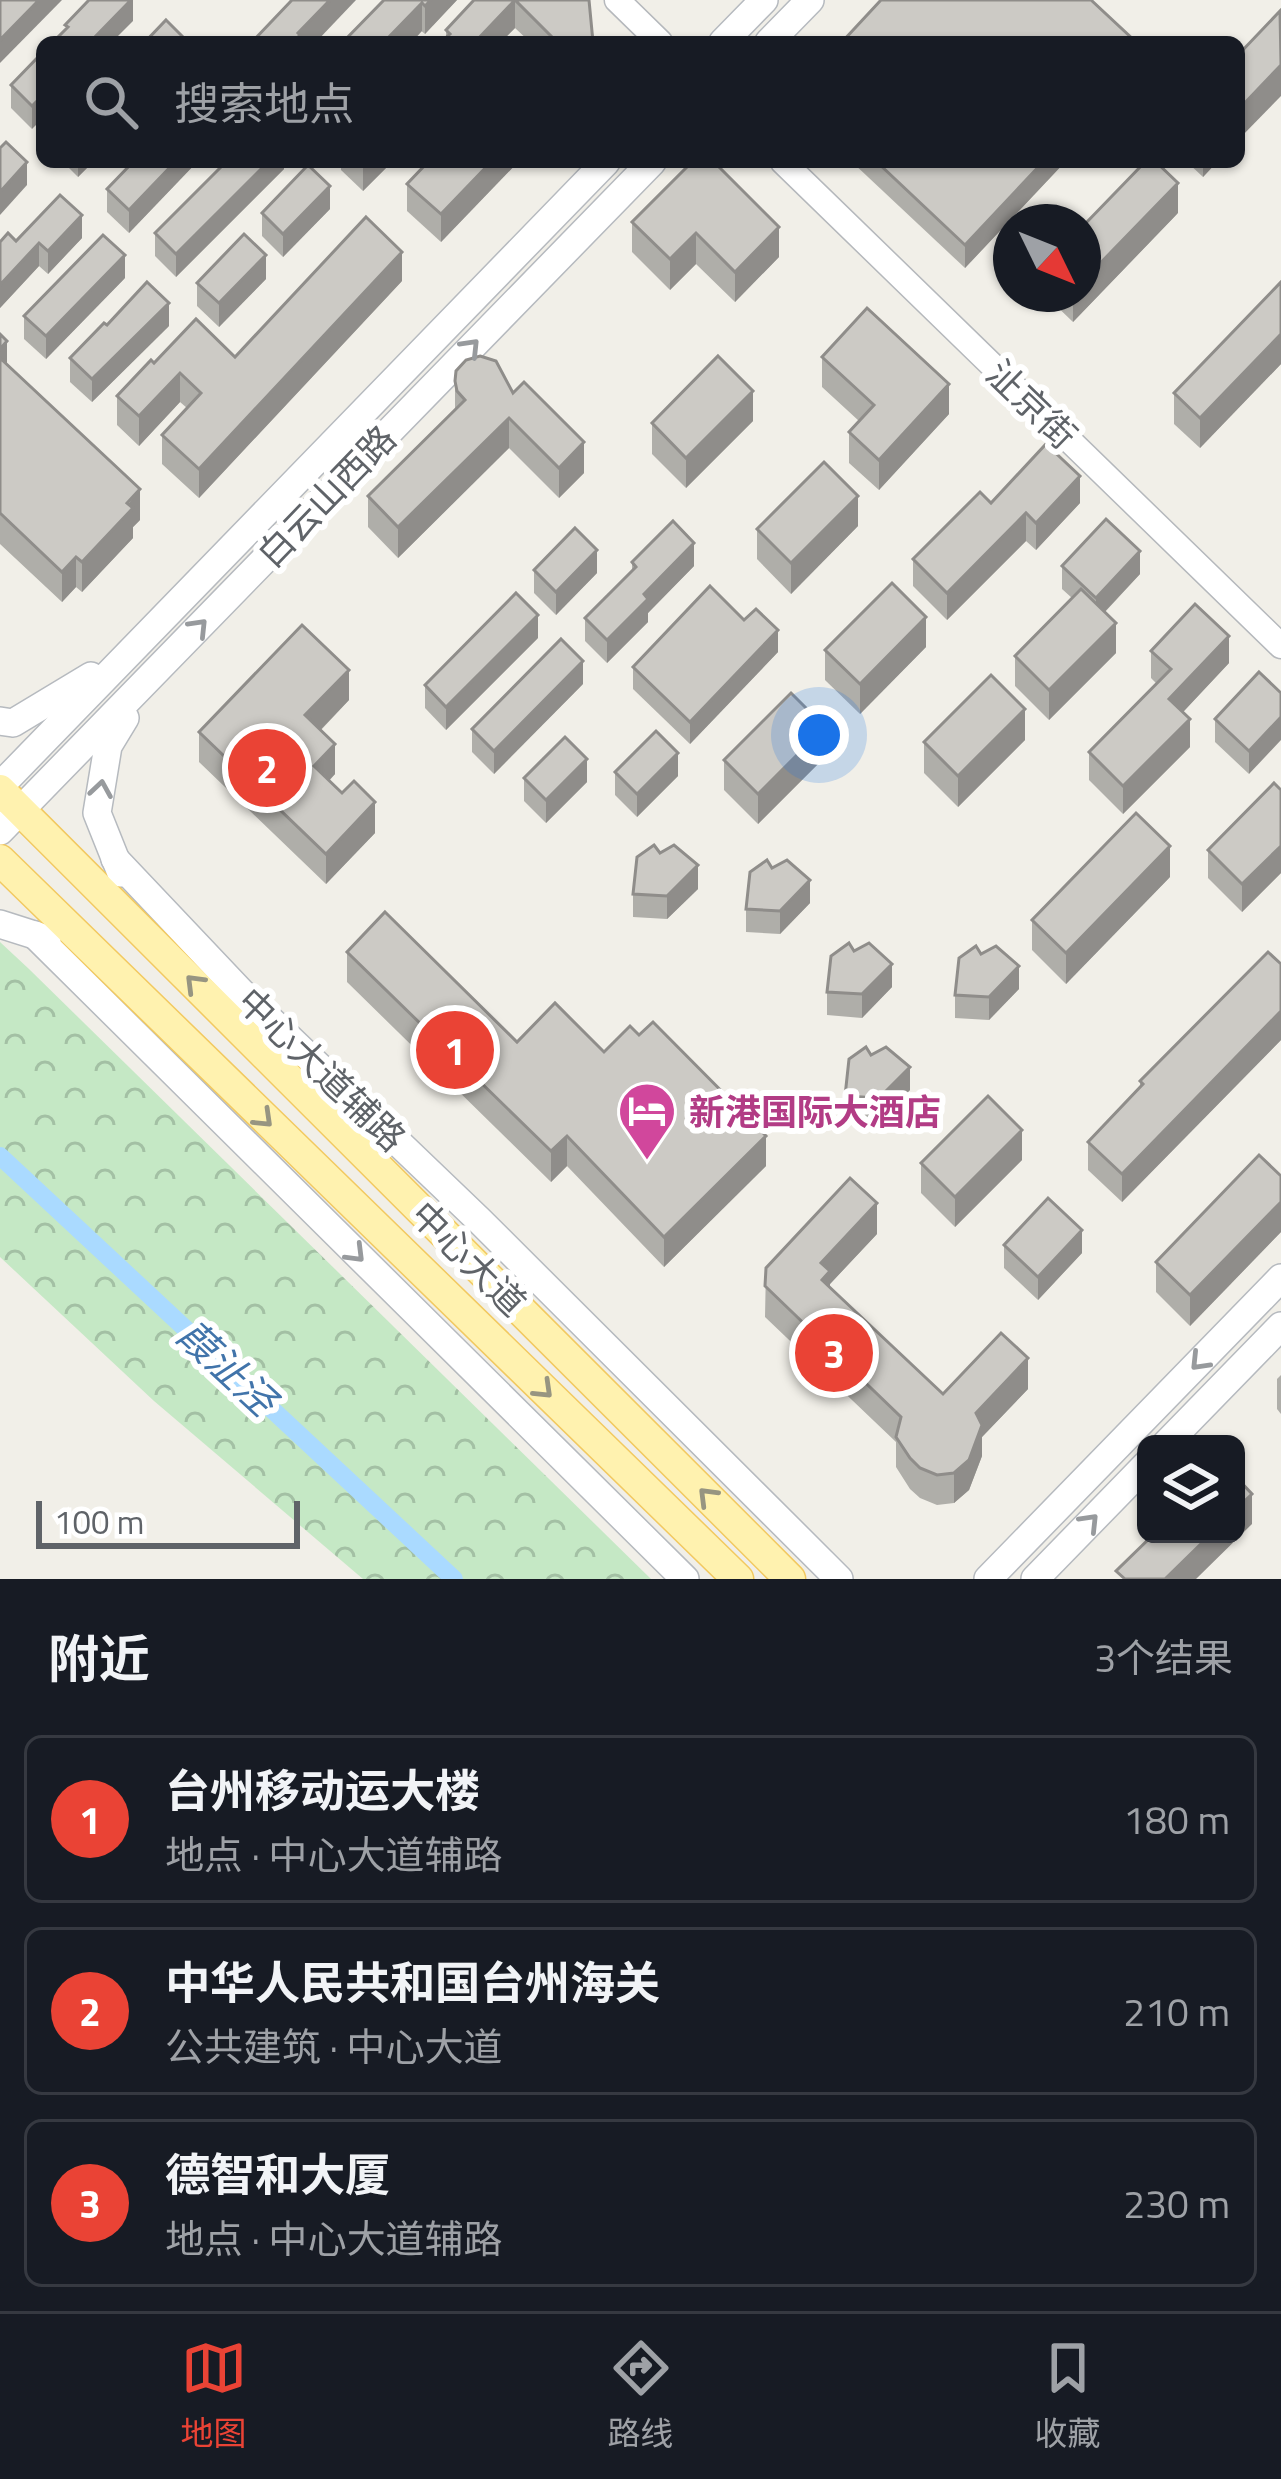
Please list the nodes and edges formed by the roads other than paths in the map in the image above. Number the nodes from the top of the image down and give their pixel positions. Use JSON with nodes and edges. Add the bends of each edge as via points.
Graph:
{"nodes":[{"id":1,"x":617,"y":0,"type":"edge"},
{"id":2,"x":764,"y":0,"type":"edge"},
{"id":3,"x":810,"y":0,"type":"edge"},
{"id":4,"x":654,"y":36,"type":"edge"},
{"id":5,"x":729,"y":36,"type":"edge"},
{"id":6,"x":775,"y":36,"type":"edge"},
{"id":7,"x":600,"y":168,"type":"edge"},
{"id":8,"x":646,"y":168,"type":"edge"},
{"id":9,"x":789,"y":168,"type":"edge"},
{"id":10,"x":139,"y":643,"type":"junction"},
{"id":11,"x":1281,"y":646,"type":"edge"},
{"id":12,"x":151,"y":676,"type":"junction"},
{"id":13,"x":0,"y":721,"type":"edge"},
{"id":14,"x":5,"y":804,"type":"edge"},
{"id":15,"x":0,"y":860,"type":"edge"},
{"id":16,"x":115,"y":860,"type":"junction"},
{"id":17,"x":0,"y":924,"type":"edge"},
{"id":18,"x":35,"y":935,"type":"junction"},
{"id":19,"x":148,"y":938,"type":"junction"},
{"id":20,"x":99,"y":959,"type":"junction"},
{"id":21,"x":1281,"y":1278,"type":"edge"},
{"id":22,"x":1281,"y":1326,"type":"edge"},
{"id":23,"x":1175,"y":1435,"type":"edge"},
{"id":24,"x":1137,"y":1474,"type":"edge"},
{"id":25,"x":685,"y":1579,"type":"edge"},
{"id":26,"x":738,"y":1579,"type":"edge"},
{"id":27,"x":790,"y":1579,"type":"edge"},
{"id":28,"x":839,"y":1579,"type":"edge"},
{"id":29,"x":988,"y":1579,"type":"edge"},
{"id":30,"x":1035,"y":1579,"type":"edge"}],
"edges":[{"from":1,"to":4,"type":"street"},
{"from":2,"to":5,"type":"main road"},
{"from":3,"to":6,"type":"main road"},
{"from":7,"to":10,"type":"main road","name":"白云山西路"},
{"from":12,"to":8,"type":"main road","name":"白云山西路","one_way":true},
{"from":9,"to":11,"type":"street","name":"沚京街"},
{"from":10,"to":13,"type":"main road","name":"白云山西路","via":[[13,723]]},
{"from":10,"to":14,"type":"main road","name":"白云山西路"},
{"from":12,"to":14,"type":"main road","name":"白云山西路"},
{"from":16,"to":12,"type":"main road","name":"中心大道","one_way":true,"via":[[97,814],[108,746]]},
{"from":14,"to":19,"type":"main road","name":"中心大道"},
{"from":15,"to":20,"type":"main road","name":"中心大道"},
{"from":16,"to":19,"type":"main road","name":"中心大道"},
{"from":16,"to":28,"type":"main road","name":"中心大道辅路"},
{"from":17,"to":18,"type":"main road","name":"中心大道"},
{"from":18,"to":20,"type":"main road","name":"中心大道"},
{"from":18,"to":25,"type":"main road","one_way":true},
{"from":27,"to":19,"type":"main road","name":"中心大道","one_way":true},
{"from":20,"to":26,"type":"main road","name":"中心大道","one_way":true},
{"from":21,"to":29,"type":"main road","one_way":true},
{"from":22,"to":23,"type":"main road"},
{"from":30,"to":24,"type":"main road","one_way":true}]}
